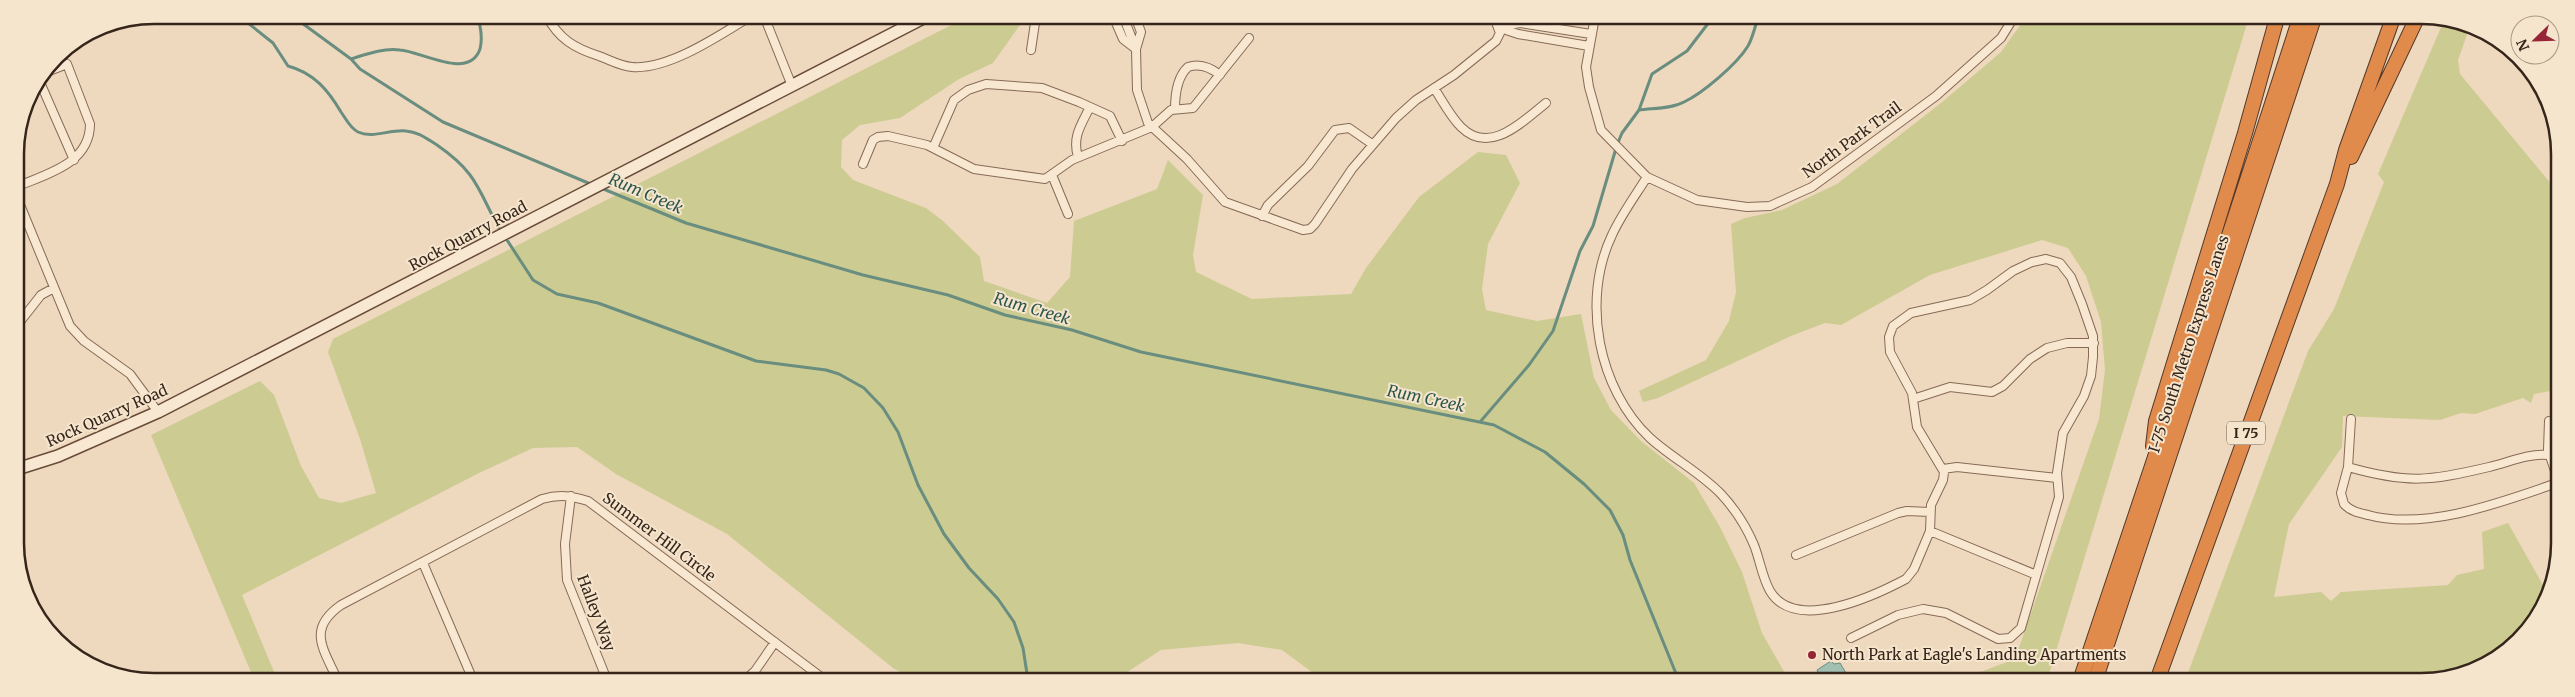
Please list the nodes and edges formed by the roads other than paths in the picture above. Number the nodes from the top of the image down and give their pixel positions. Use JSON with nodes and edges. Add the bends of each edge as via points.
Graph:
{"nodes":[{"id":1,"x":551,"y":24,"type":"edge"},
{"id":2,"x":736,"y":24,"type":"edge"},
{"id":3,"x":767,"y":24,"type":"edge"},
{"id":4,"x":912,"y":24,"type":"edge"},
{"id":5,"x":1035,"y":24,"type":"edge"},
{"id":6,"x":1116,"y":24,"type":"edge"},
{"id":7,"x":1127,"y":24,"type":"edge"},
{"id":8,"x":1138,"y":24,"type":"edge"},
{"id":9,"x":1497,"y":24,"type":"edge"},
{"id":10,"x":1514,"y":24,"type":"edge"},
{"id":11,"x":1527,"y":24,"type":"edge"},
{"id":12,"x":1594,"y":24,"type":"edge"},
{"id":13,"x":2010,"y":24,"type":"edge"},
{"id":14,"x":2275,"y":24,"type":"edge"},
{"id":15,"x":2298,"y":24,"type":"edge"},
{"id":16,"x":2312,"y":24,"type":"edge"},
{"id":17,"x":2391,"y":24,"type":"edge"},
{"id":18,"x":2414,"y":24,"type":"edge"},
{"id":19,"x":1498,"y":27,"type":"junction"},
{"id":20,"x":1592,"y":34,"type":"junction"},
{"id":21,"x":1249,"y":38,"type":"dead end"},
{"id":22,"x":1590,"y":46,"type":"junction"},
{"id":23,"x":1136,"y":49,"type":"junction"},
{"id":24,"x":1031,"y":50,"type":"dead end"},
{"id":25,"x":57,"y":68,"type":"edge"},
{"id":26,"x":1220,"y":75,"type":"junction"},
{"id":27,"x":792,"y":86,"type":"junction"},
{"id":28,"x":42,"y":87,"type":"edge"},
{"id":29,"x":1434,"y":88,"type":"junction"},
{"id":30,"x":1546,"y":103,"type":"dead end"},
{"id":31,"x":1090,"y":107,"type":"junction"},
{"id":32,"x":1175,"y":109,"type":"junction"},
{"id":33,"x":1152,"y":127,"type":"junction"},
{"id":34,"x":1122,"y":141,"type":"junction"},
{"id":35,"x":1372,"y":144,"type":"junction"},
{"id":36,"x":933,"y":148,"type":"junction"},
{"id":37,"x":1078,"y":157,"type":"junction"},
{"id":38,"x":74,"y":160,"type":"junction"},
{"id":39,"x":863,"y":164,"type":"dead end"},
{"id":40,"x":1052,"y":175,"type":"junction"},
{"id":41,"x":1647,"y":177,"type":"junction"},
{"id":42,"x":24,"y":183,"type":"edge"},
{"id":43,"x":2337,"y":184,"type":"junction"},
{"id":44,"x":1068,"y":214,"type":"dead end"},
{"id":45,"x":24,"y":215,"type":"edge"},
{"id":46,"x":1262,"y":216,"type":"junction"},
{"id":47,"x":54,"y":288,"type":"junction"},
{"id":48,"x":24,"y":317,"type":"edge"},
{"id":49,"x":2094,"y":343,"type":"junction"},
{"id":50,"x":1913,"y":399,"type":"junction"},
{"id":51,"x":158,"y":412,"type":"junction"},
{"id":52,"x":2351,"y":419,"type":"dead end"},
{"id":53,"x":2549,"y":421,"type":"dead end"},
{"id":54,"x":2549,"y":455,"type":"junction"},
{"id":55,"x":2551,"y":460,"type":"edge"},
{"id":56,"x":24,"y":467,"type":"edge"},
{"id":57,"x":2348,"y":467,"type":"junction"},
{"id":58,"x":1944,"y":469,"type":"junction"},
{"id":59,"x":2151,"y":470,"type":"junction"},
{"id":60,"x":2057,"y":478,"type":"junction"},
{"id":61,"x":2551,"y":484,"type":"edge"},
{"id":62,"x":571,"y":496,"type":"junction"},
{"id":63,"x":1930,"y":512,"type":"junction"},
{"id":64,"x":1930,"y":531,"type":"junction"},
{"id":65,"x":1796,"y":554,"type":"dead end"},
{"id":66,"x":423,"y":563,"type":"junction"},
{"id":67,"x":2034,"y":574,"type":"junction"},
{"id":68,"x":1851,"y":638,"type":"dead end"},
{"id":69,"x":776,"y":642,"type":"junction"},
{"id":70,"x":334,"y":673,"type":"edge"},
{"id":71,"x":470,"y":673,"type":"edge"},
{"id":72,"x":604,"y":673,"type":"edge"},
{"id":73,"x":753,"y":673,"type":"edge"},
{"id":74,"x":816,"y":673,"type":"edge"},
{"id":75,"x":2083,"y":673,"type":"edge"},
{"id":76,"x":2098,"y":673,"type":"edge"},
{"id":77,"x":2160,"y":673,"type":"edge"}],
"edges":[{"from":1,"to":2,"type":"street","via":[[566,42],[579,50],[623,66],[635,67],[680,55]]},
{"from":3,"to":27,"type":"street"},
{"from":4,"to":27,"type":"street","name":"Rock Quarry Road"},
{"from":5,"to":24,"type":"street"},
{"from":6,"to":23,"type":"street","via":[[1123,39]]},
{"from":7,"to":23,"type":"street"},
{"from":8,"to":23,"type":"street","via":[[1141,32]]},
{"from":9,"to":19,"type":"street"},
{"from":10,"to":19,"type":"street"},
{"from":11,"to":20,"type":"street"},
{"from":12,"to":20,"type":"street","name":"North Park Trail"},
{"from":13,"to":41,"type":"street","name":"North Park Trail","via":[[2001,38],[1936,96],[1812,187],[1778,203],[1747,206],[1697,200]]},
{"from":14,"to":59,"type":"highway","via":[[2246,133],[2156,421]]},
{"from":15,"to":59,"type":"highway"},
{"from":16,"to":76,"type":"highway","name":"I-75 South Metro Express Lanes"},
{"from":17,"to":43,"type":"highway","number":"I 75"},
{"from":18,"to":43,"type":"highway"},
{"from":19,"to":22,"type":"street","via":[[1518,34]]},
{"from":19,"to":29,"type":"street","via":[[1500,33],[1496,41]]},
{"from":20,"to":22,"type":"street","name":"North Park Trail"},
{"from":21,"to":26,"type":"street"},
{"from":22,"to":41,"type":"street","name":"North Park Trail","via":[[1586,67],[1588,87],[1600,130]]},
{"from":23,"to":33,"type":"street","via":[[1137,90],[1145,119]]},
{"from":25,"to":38,"type":"street","via":[[67,64],[90,124],[87,143]]},
{"from":26,"to":32,"type":"street","via":[[1193,108]]},
{"from":26,"to":32,"type":"street","via":[[1202,66],[1188,67],[1178,86]]},
{"from":27,"to":51,"type":"street","name":"Rock Quarry Road"},
{"from":28,"to":38,"type":"street"},
{"from":29,"to":30,"type":"street","via":[[1461,127],[1484,137],[1497,137],[1509,132]]},
{"from":29,"to":35,"type":"street","via":[[1409,106]]},
{"from":31,"to":34,"type":"street","via":[[1112,118]]},
{"from":31,"to":36,"type":"street","via":[[1042,88],[981,84],[954,100]]},
{"from":31,"to":37,"type":"street","via":[[1076,136]]},
{"from":32,"to":33,"type":"street"},
{"from":33,"to":34,"type":"street"},
{"from":33,"to":46,"type":"street","via":[[1188,159],[1225,202]]},
{"from":34,"to":37,"type":"street"},
{"from":35,"to":46,"type":"street","via":[[1349,128],[1335,130],[1308,166],[1268,205]]},
{"from":35,"to":46,"type":"street","via":[[1310,229],[1299,230]]},
{"from":36,"to":39,"type":"street","via":[[900,138],[878,137],[871,142]]},
{"from":36,"to":40,"type":"street","via":[[974,170],[1045,179]]},
{"from":37,"to":40,"type":"street"},
{"from":38,"to":42,"type":"street"},
{"from":40,"to":44,"type":"street"},
{"from":41,"to":64,"type":"street","via":[[1611,236],[1603,261],[1597,310],[1606,366],[1619,397],[1649,437],[1720,493],[1734,510],[1754,545],[1774,597],[1806,610],[1831,610],[1906,579],[1914,569]]},
{"from":43,"to":77,"type":"highway","number":"I 75"},
{"from":45,"to":47,"type":"street"},
{"from":47,"to":48,"type":"street","via":[[41,295]]},
{"from":47,"to":51,"type":"street","via":[[70,326],[84,341],[130,374]]},
{"from":49,"to":50,"type":"street","via":[[2067,342],[2047,348],[1992,392],[1950,387]]},
{"from":49,"to":50,"type":"street","via":[[2086,313],[2068,271],[2060,263],[2050,260],[2032,262],[1970,300],[1917,311],[1896,321],[1890,331],[1889,346]]},
{"from":49,"to":60,"type":"street","via":[[2092,370],[2086,389],[2063,433]]},
{"from":50,"to":58,"type":"street","via":[[1917,427]]},
{"from":51,"to":56,"type":"street","name":"Rock Quarry Road"},
{"from":52,"to":57,"type":"street"},
{"from":53,"to":54,"type":"street"},
{"from":54,"to":55,"type":"street"},
{"from":54,"to":57,"type":"street","via":[[2533,454],[2461,474],[2429,479],[2389,478]]},
{"from":57,"to":61,"type":"street","via":[[2341,493],[2346,506],[2371,516],[2399,520],[2443,516]]},
{"from":58,"to":60,"type":"street","via":[[1957,467]]},
{"from":58,"to":63,"type":"street"},
{"from":59,"to":75,"type":"highway"},
{"from":60,"to":67,"type":"street","via":[[2059,497]]},
{"from":62,"to":66,"type":"street","name":"Summer Hill Circle","via":[[542,499]]},
{"from":62,"to":69,"type":"street","name":"Summer Hill Circle","via":[[588,502],[628,530]]},
{"from":62,"to":72,"type":"street","name":"Halley Way","via":[[564,544],[567,580]]},
{"from":63,"to":64,"type":"street"},
{"from":63,"to":65,"type":"street","via":[[1907,510]]},
{"from":64,"to":67,"type":"street"},
{"from":66,"to":70,"type":"street","name":"Summer Hill Circle","via":[[329,614],[320,629],[321,641]]},
{"from":66,"to":71,"type":"street"},
{"from":67,"to":68,"type":"street","via":[[2023,623],[2014,636],[2007,639],[1998,639],[1946,613],[1923,609],[1898,614]]},
{"from":69,"to":73,"type":"street"},
{"from":69,"to":74,"type":"street","name":"Summer Hill Circle"}]}
